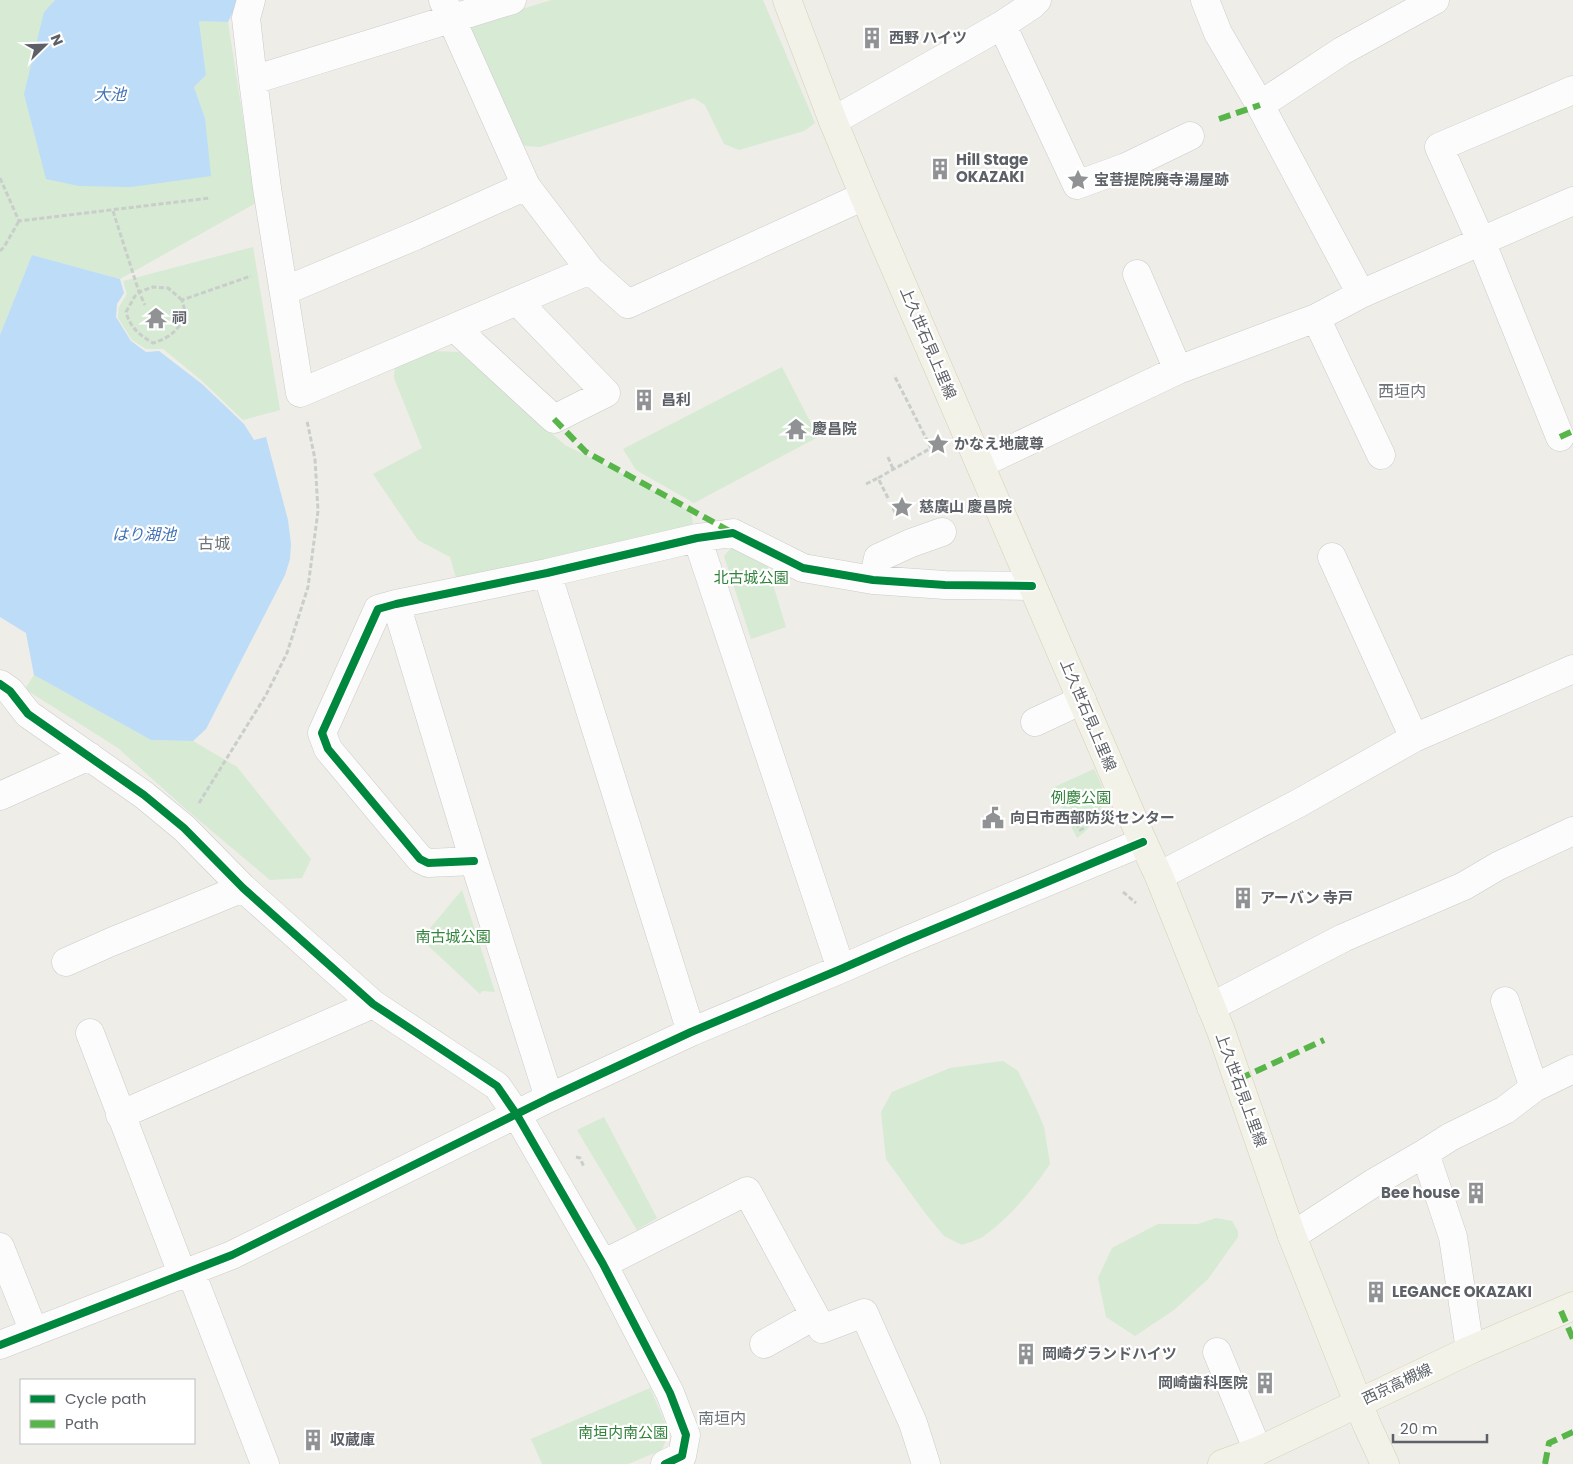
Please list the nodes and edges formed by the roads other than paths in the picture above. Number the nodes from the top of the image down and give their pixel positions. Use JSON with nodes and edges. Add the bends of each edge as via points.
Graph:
{"nodes":[{"id":1,"x":250,"y":0,"type":"edge"},
{"id":2,"x":512,"y":0,"type":"edge"},
{"id":3,"x":787,"y":0,"type":"edge"},
{"id":4,"x":1037,"y":0,"type":"edge"},
{"id":5,"x":1205,"y":0,"type":"edge"},
{"id":6,"x":1435,"y":0,"type":"edge"},
{"id":7,"x":448,"y":10,"type":"edge"},
{"id":8,"x":1002,"y":25,"type":"junction"},
{"id":9,"x":253,"y":80,"type":"junction"},
{"id":10,"x":1573,"y":90,"type":"edge"},
{"id":11,"x":1260,"y":105,"type":"junction"},
{"id":12,"x":833,"y":121,"type":"junction"},
{"id":13,"x":1190,"y":136,"type":"dead end"},
{"id":14,"x":526,"y":186,"type":"junction"},
{"id":15,"x":864,"y":196,"type":"junction"},
{"id":16,"x":1573,"y":201,"type":"edge"},
{"id":17,"x":1481,"y":241,"type":"junction"},
{"id":18,"x":590,"y":270,"type":"junction"},
{"id":19,"x":1137,"y":274,"type":"dead end"},
{"id":20,"x":282,"y":279,"type":"junction"},
{"id":21,"x":1361,"y":294,"type":"junction"},
{"id":22,"x":517,"y":301,"type":"junction"},
{"id":23,"x":1316,"y":318,"type":"junction"},
{"id":24,"x":455,"y":328,"type":"junction"},
{"id":25,"x":1178,"y":370,"type":"junction"},
{"id":26,"x":1560,"y":436,"type":"dead end"},
{"id":27,"x":1380,"y":455,"type":"dead end"},
{"id":28,"x":980,"y":464,"type":"junction"},
{"id":29,"x":942,"y":532,"type":"dead end"},
{"id":30,"x":697,"y":538,"type":"junction"},
{"id":31,"x":1332,"y":557,"type":"dead end"},
{"id":32,"x":547,"y":573,"type":"junction"},
{"id":33,"x":873,"y":580,"type":"junction"},
{"id":34,"x":1032,"y":586,"type":"junction"},
{"id":35,"x":396,"y":604,"type":"junction"},
{"id":36,"x":1573,"y":669,"type":"edge"},
{"id":37,"x":0,"y":684,"type":"edge"},
{"id":38,"x":1082,"y":700,"type":"junction"},
{"id":39,"x":1034,"y":722,"type":"dead end"},
{"id":40,"x":1414,"y":738,"type":"junction"},
{"id":41,"x":90,"y":756,"type":"junction"},
{"id":42,"x":0,"y":796,"type":"edge"},
{"id":43,"x":1573,"y":831,"type":"edge"},
{"id":44,"x":1143,"y":842,"type":"junction"},
{"id":45,"x":474,"y":861,"type":"junction"},
{"id":46,"x":1159,"y":876,"type":"junction"},
{"id":47,"x":243,"y":888,"type":"junction"},
{"id":48,"x":66,"y":962,"type":"dead end"},
{"id":49,"x":841,"y":969,"type":"junction"},
{"id":50,"x":1505,"y":1001,"type":"dead end"},
{"id":51,"x":373,"y":1004,"type":"junction"},
{"id":52,"x":1211,"y":1007,"type":"junction"},
{"id":53,"x":691,"y":1032,"type":"junction"},
{"id":54,"x":90,"y":1033,"type":"dead end"},
{"id":55,"x":1573,"y":1069,"type":"edge"},
{"id":56,"x":1534,"y":1088,"type":"junction"},
{"id":57,"x":549,"y":1098,"type":"junction"},
{"id":58,"x":120,"y":1115,"type":"junction"},
{"id":59,"x":517,"y":1115,"type":"junction"},
{"id":60,"x":1425,"y":1153,"type":"junction"},
{"id":61,"x":1292,"y":1236,"type":"junction"},
{"id":62,"x":0,"y":1247,"type":"edge"},
{"id":63,"x":603,"y":1264,"type":"junction"},
{"id":64,"x":187,"y":1274,"type":"junction"},
{"id":65,"x":1573,"y":1306,"type":"edge"},
{"id":66,"x":818,"y":1323,"type":"junction"},
{"id":67,"x":34,"y":1332,"type":"junction"},
{"id":68,"x":764,"y":1344,"type":"dead end"},
{"id":69,"x":0,"y":1345,"type":"edge"},
{"id":70,"x":1470,"y":1350,"type":"junction"},
{"id":71,"x":1217,"y":1352,"type":"dead end"},
{"id":72,"x":1359,"y":1402,"type":"junction"},
{"id":73,"x":1258,"y":1450,"type":"junction"},
{"id":74,"x":265,"y":1464,"type":"edge"},
{"id":75,"x":665,"y":1464,"type":"edge"},
{"id":76,"x":926,"y":1464,"type":"edge"},
{"id":77,"x":1222,"y":1464,"type":"edge"},
{"id":78,"x":1384,"y":1464,"type":"edge"}],
"edges":[{"from":1,"to":9,"type":"street","via":[[246,18]]},
{"from":2,"to":7,"type":"street"},
{"from":3,"to":12,"type":"main road","name":"上久世石見上里線"},
{"from":4,"to":8,"type":"street"},
{"from":5,"to":11,"type":"street","via":[[1218,33]]},
{"from":6,"to":11,"type":"street","via":[[1342,51]]},
{"from":7,"to":9,"type":"street"},
{"from":7,"to":14,"type":"street"},
{"from":8,"to":12,"type":"street"},
{"from":8,"to":13,"type":"street","via":[[1077,185],[1126,167]]},
{"from":9,"to":20,"type":"street"},
{"from":10,"to":17,"type":"street","via":[[1439,147]]},
{"from":11,"to":21,"type":"street"},
{"from":12,"to":15,"type":"main road","name":"上久世石見上里線"},
{"from":14,"to":18,"type":"street"},
{"from":14,"to":20,"type":"street","via":[[415,236]]},
{"from":15,"to":18,"type":"street","via":[[628,304]]},
{"from":15,"to":28,"type":"main road","name":"上久世石見上里線"},
{"from":16,"to":17,"type":"street"},
{"from":17,"to":21,"type":"street"},
{"from":17,"to":26,"type":"street"},
{"from":18,"to":22,"type":"street"},
{"from":19,"to":25,"type":"street"},
{"from":20,"to":24,"type":"street","via":[[300,393]]},
{"from":21,"to":23,"type":"street"},
{"from":22,"to":24,"type":"street"},
{"from":22,"to":24,"type":"street","via":[[606,393],[554,419]]},
{"from":23,"to":25,"type":"street"},
{"from":23,"to":27,"type":"street"},
{"from":25,"to":28,"type":"street"},
{"from":28,"to":34,"type":"main road","name":"上久世石見上里線"},
{"from":29,"to":33,"type":"street","via":[[878,558]]},
{"from":30,"to":32,"type":"street"},
{"from":30,"to":33,"type":"street","via":[[733,533],[803,568]]},
{"from":30,"to":49,"type":"street"},
{"from":31,"to":40,"type":"street"},
{"from":32,"to":35,"type":"street"},
{"from":32,"to":53,"type":"street"},
{"from":33,"to":34,"type":"street"},
{"from":34,"to":38,"type":"main road","name":"上久世石見上里線"},
{"from":35,"to":45,"type":"street"},
{"from":35,"to":45,"type":"street","via":[[378,609],[322,733],[328,749],[420,859],[428,863]]},
{"from":36,"to":40,"type":"street"},
{"from":37,"to":41,"type":"street","via":[[10,691],[28,714]]},
{"from":38,"to":39,"type":"street"},
{"from":38,"to":44,"type":"main road","name":"上久世石見上里線"},
{"from":40,"to":46,"type":"street"},
{"from":41,"to":42,"type":"street"},
{"from":41,"to":47,"type":"street","via":[[184,828]]},
{"from":43,"to":52,"type":"street","via":[[1498,866],[1464,886],[1343,938]]},
{"from":44,"to":46,"type":"main road","name":"上久世石見上里線"},
{"from":44,"to":49,"type":"street"},
{"from":45,"to":57,"type":"street"},
{"from":46,"to":52,"type":"main road","name":"上久世石見上里線"},
{"from":47,"to":48,"type":"street"},
{"from":47,"to":51,"type":"street"},
{"from":49,"to":53,"type":"street"},
{"from":50,"to":56,"type":"street"},
{"from":51,"to":58,"type":"street"},
{"from":51,"to":59,"type":"street","via":[[497,1086]]},
{"from":52,"to":61,"type":"main road","name":"上久世石見上里線"},
{"from":53,"to":57,"type":"street"},
{"from":54,"to":58,"type":"street"},
{"from":55,"to":56,"type":"street"},
{"from":56,"to":60,"type":"street","via":[[1505,1110]]},
{"from":57,"to":59,"type":"street"},
{"from":58,"to":64,"type":"street"},
{"from":59,"to":63,"type":"street"},
{"from":59,"to":64,"type":"street","via":[[232,1256]]},
{"from":60,"to":61,"type":"street"},
{"from":60,"to":70,"type":"street","via":[[1453,1237]]},
{"from":61,"to":72,"type":"main road","name":"上久世石見上里線"},
{"from":62,"to":67,"type":"street"},
{"from":63,"to":66,"type":"street","via":[[747,1191]]},
{"from":63,"to":75,"type":"street","via":[[670,1393],[686,1435],[682,1456]]},
{"from":64,"to":67,"type":"street"},
{"from":64,"to":74,"type":"street"},
{"from":65,"to":70,"type":"main road","name":"西京高槻線"},
{"from":66,"to":68,"type":"street"},
{"from":66,"to":76,"type":"street","via":[[864,1313],[913,1423]]},
{"from":67,"to":69,"type":"street"},
{"from":70,"to":72,"type":"main road","name":"西京高槻線"},
{"from":71,"to":73,"type":"street"},
{"from":72,"to":73,"type":"main road","name":"西京高槻線"},
{"from":72,"to":78,"type":"main road","name":"上久世石見上里線"},
{"from":73,"to":77,"type":"main road","name":"西京高槻線"}]}
